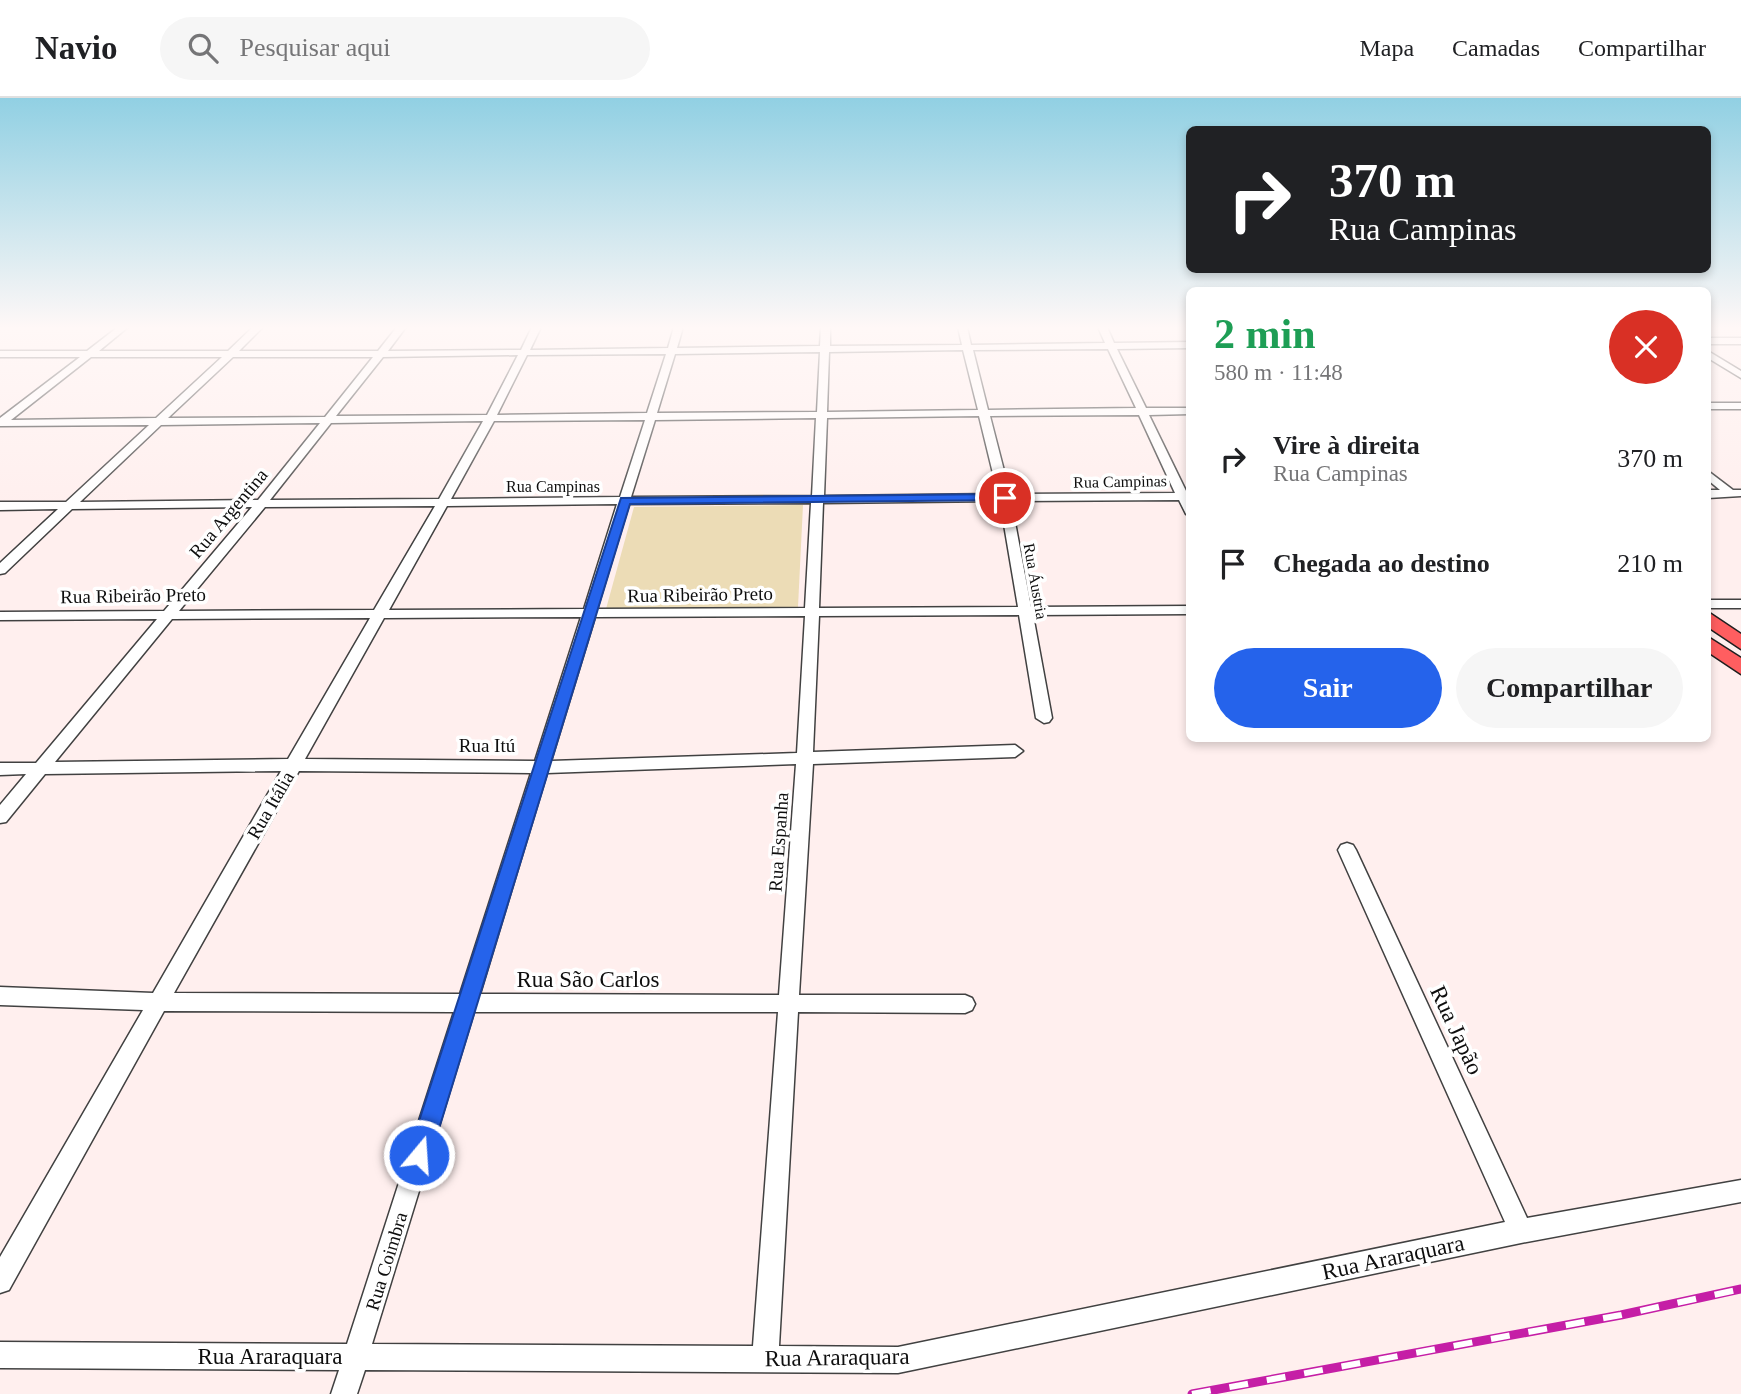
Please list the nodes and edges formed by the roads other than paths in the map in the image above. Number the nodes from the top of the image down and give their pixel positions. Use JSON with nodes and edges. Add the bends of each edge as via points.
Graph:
{"nodes":[{"id":1,"x":45,"y":387,"type":"edge"},
{"id":2,"x":195,"y":387,"type":"edge"},
{"id":3,"x":354,"y":387,"type":"edge"},
{"id":4,"x":506,"y":387,"type":"edge"},
{"id":5,"x":660,"y":387,"type":"edge"},
{"id":6,"x":824,"y":387,"type":"edge"},
{"id":7,"x":978,"y":387,"type":"edge"},
{"id":8,"x":1132,"y":387,"type":"edge"},
{"id":9,"x":1741,"y":406,"type":"edge"},
{"id":10,"x":1711,"y":407,"type":"edge"},
{"id":11,"x":1144,"y":411,"type":"junction"},
{"id":12,"x":1186,"y":411,"type":"edge"},
{"id":13,"x":984,"y":413,"type":"junction"},
{"id":14,"x":822,"y":416,"type":"junction"},
{"id":15,"x":650,"y":418,"type":"junction"},
{"id":16,"x":490,"y":419,"type":"junction"},
{"id":17,"x":327,"y":421,"type":"junction"},
{"id":18,"x":158,"y":422,"type":"junction"},
{"id":19,"x":0,"y":423,"type":"edge"},
{"id":20,"x":1711,"y":476,"type":"edge"},
{"id":21,"x":1186,"y":494,"type":"edge"},
{"id":22,"x":1711,"y":494,"type":"edge"},
{"id":23,"x":1736,"y":494,"type":"edge"},
{"id":24,"x":1186,"y":496,"type":"edge"},
{"id":25,"x":1005,"y":498,"type":"junction"},
{"id":26,"x":818,"y":499,"type":"junction"},
{"id":27,"x":625,"y":501,"type":"junction"},
{"id":28,"x":443,"y":502,"type":"junction"},
{"id":29,"x":261,"y":504,"type":"junction"},
{"id":30,"x":68,"y":505,"type":"junction"},
{"id":31,"x":0,"y":506,"type":"edge"},
{"id":32,"x":0,"y":570,"type":"edge"},
{"id":33,"x":1711,"y":604,"type":"edge"},
{"id":34,"x":1741,"y":604,"type":"edge"},
{"id":35,"x":1025,"y":610,"type":"junction"},
{"id":36,"x":1186,"y":610,"type":"edge"},
{"id":37,"x":813,"y":611,"type":"junction"},
{"id":38,"x":170,"y":613,"type":"junction"},
{"id":39,"x":589,"y":614,"type":"junction"},
{"id":40,"x":379,"y":615,"type":"junction"},
{"id":41,"x":0,"y":616,"type":"edge"},
{"id":42,"x":1711,"y":620,"type":"edge"},
{"id":43,"x":1741,"y":643,"type":"edge"},
{"id":44,"x":1711,"y":645,"type":"edge"},
{"id":45,"x":1741,"y":668,"type":"edge"},
{"id":46,"x":1044,"y":718,"type":"dead end"},
{"id":47,"x":1015,"y":751,"type":"dead end"},
{"id":48,"x":805,"y":756,"type":"junction"},
{"id":49,"x":293,"y":765,"type":"junction"},
{"id":50,"x":541,"y":767,"type":"junction"},
{"id":51,"x":0,"y":769,"type":"edge"},
{"id":52,"x":40,"y":769,"type":"junction"},
{"id":53,"x":0,"y":817,"type":"edge"},
{"id":54,"x":1347,"y":850,"type":"dead end"},
{"id":55,"x":0,"y":996,"type":"edge"},
{"id":56,"x":158,"y":1002,"type":"junction"},
{"id":57,"x":467,"y":1003,"type":"junction"},
{"id":58,"x":788,"y":1004,"type":"junction"},
{"id":59,"x":965,"y":1004,"type":"dead end"},
{"id":60,"x":1741,"y":1191,"type":"edge"},
{"id":61,"x":1521,"y":1231,"type":"junction"},
{"id":62,"x":0,"y":1281,"type":"edge"},
{"id":63,"x":0,"y":1355,"type":"edge"},
{"id":64,"x":356,"y":1357,"type":"junction"},
{"id":65,"x":765,"y":1359,"type":"junction"},
{"id":66,"x":344,"y":1394,"type":"edge"}],
"edges":[{"from":1,"to":19,"type":"street"},
{"from":2,"to":18,"type":"street"},
{"from":3,"to":17,"type":"street","name":"Rua Argentina"},
{"from":4,"to":16,"type":"street","name":"Rua Itália"},
{"from":5,"to":15,"type":"street","name":"Rua Coimbra"},
{"from":6,"to":14,"type":"street","name":"Rua Espanha"},
{"from":7,"to":13,"type":"street","name":"Rua Áustria"},
{"from":8,"to":11,"type":"street"},
{"from":9,"to":10,"type":"street"},
{"from":11,"to":12,"type":"street"},
{"from":11,"to":13,"type":"street"},
{"from":11,"to":21,"type":"street"},
{"from":13,"to":14,"type":"street"},
{"from":13,"to":25,"type":"street","name":"Rua Áustria"},
{"from":14,"to":15,"type":"street"},
{"from":14,"to":26,"type":"street","name":"Rua Espanha"},
{"from":15,"to":16,"type":"street"},
{"from":15,"to":27,"type":"street","name":"Rua Coimbra"},
{"from":16,"to":17,"type":"street"},
{"from":16,"to":28,"type":"street","name":"Rua Itália"},
{"from":17,"to":18,"type":"street"},
{"from":17,"to":29,"type":"street","name":"Rua Argentina"},
{"from":18,"to":19,"type":"street"},
{"from":18,"to":30,"type":"street"},
{"from":20,"to":23,"type":"street"},
{"from":22,"to":23,"type":"street"},
{"from":24,"to":25,"type":"street","name":"Rua Campinas"},
{"from":25,"to":26,"type":"street","name":"Rua Campinas"},
{"from":25,"to":35,"type":"street","name":"Rua Áustria"},
{"from":26,"to":27,"type":"street","name":"Rua Campinas"},
{"from":26,"to":37,"type":"street","name":"Rua Espanha"},
{"from":27,"to":28,"type":"street","name":"Rua Campinas"},
{"from":27,"to":39,"type":"street","name":"Rua Coimbra"},
{"from":28,"to":29,"type":"street","name":"Rua Campinas"},
{"from":28,"to":40,"type":"street","name":"Rua Itália"},
{"from":29,"to":30,"type":"street","name":"Rua Campinas"},
{"from":29,"to":38,"type":"street","name":"Rua Argentina"},
{"from":30,"to":31,"type":"street","name":"Rua Campinas"},
{"from":30,"to":32,"type":"street"},
{"from":33,"to":34,"type":"street"},
{"from":35,"to":36,"type":"street","name":"Rua Ribeirão Preto"},
{"from":35,"to":37,"type":"street","name":"Rua Ribeirão Preto"},
{"from":35,"to":46,"type":"street","name":"Rua Áustria"},
{"from":37,"to":39,"type":"street","name":"Rua Ribeirão Preto"},
{"from":37,"to":48,"type":"street","name":"Rua Espanha"},
{"from":38,"to":40,"type":"street","name":"Rua Ribeirão Preto"},
{"from":38,"to":41,"type":"street","name":"Rua Ribeirão Preto"},
{"from":38,"to":52,"type":"street","name":"Rua Argentina"},
{"from":39,"to":40,"type":"street","name":"Rua Ribeirão Preto"},
{"from":39,"to":50,"type":"street","name":"Rua Coimbra"},
{"from":40,"to":49,"type":"street","name":"Rua Itália"},
{"from":42,"to":43,"type":"main road"},
{"from":44,"to":45,"type":"main road"},
{"from":47,"to":48,"type":"street","name":"Rua Itú"},
{"from":48,"to":50,"type":"street","name":"Rua Itú"},
{"from":48,"to":58,"type":"street","name":"Rua Espanha"},
{"from":49,"to":50,"type":"street","name":"Rua Itú"},
{"from":49,"to":52,"type":"street","name":"Rua Itú"},
{"from":49,"to":56,"type":"street","name":"Rua Itália"},
{"from":50,"to":57,"type":"street","name":"Rua Coimbra"},
{"from":51,"to":52,"type":"street","name":"Rua Itú"},
{"from":52,"to":53,"type":"street","name":"Rua Argentina"},
{"from":54,"to":61,"type":"street","name":"Rua Japão"},
{"from":55,"to":56,"type":"street","name":"Rua São Carlos"},
{"from":56,"to":57,"type":"street","name":"Rua São Carlos"},
{"from":56,"to":62,"type":"street","name":"Rua Itália"},
{"from":57,"to":58,"type":"street","name":"Rua São Carlos"},
{"from":57,"to":64,"type":"street","name":"Rua Coimbra"},
{"from":58,"to":59,"type":"street","name":"Rua São Carlos"},
{"from":58,"to":65,"type":"street","name":"Rua Espanha"},
{"from":60,"to":61,"type":"street","name":"Rua Araraquara"},
{"from":61,"to":65,"type":"street","name":"Rua Araraquara","via":[[898,1360]]},
{"from":63,"to":64,"type":"street","name":"Rua Araraquara"},
{"from":64,"to":65,"type":"street","name":"Rua Araraquara"},
{"from":64,"to":66,"type":"street","name":"Rua Coimbra"}]}
